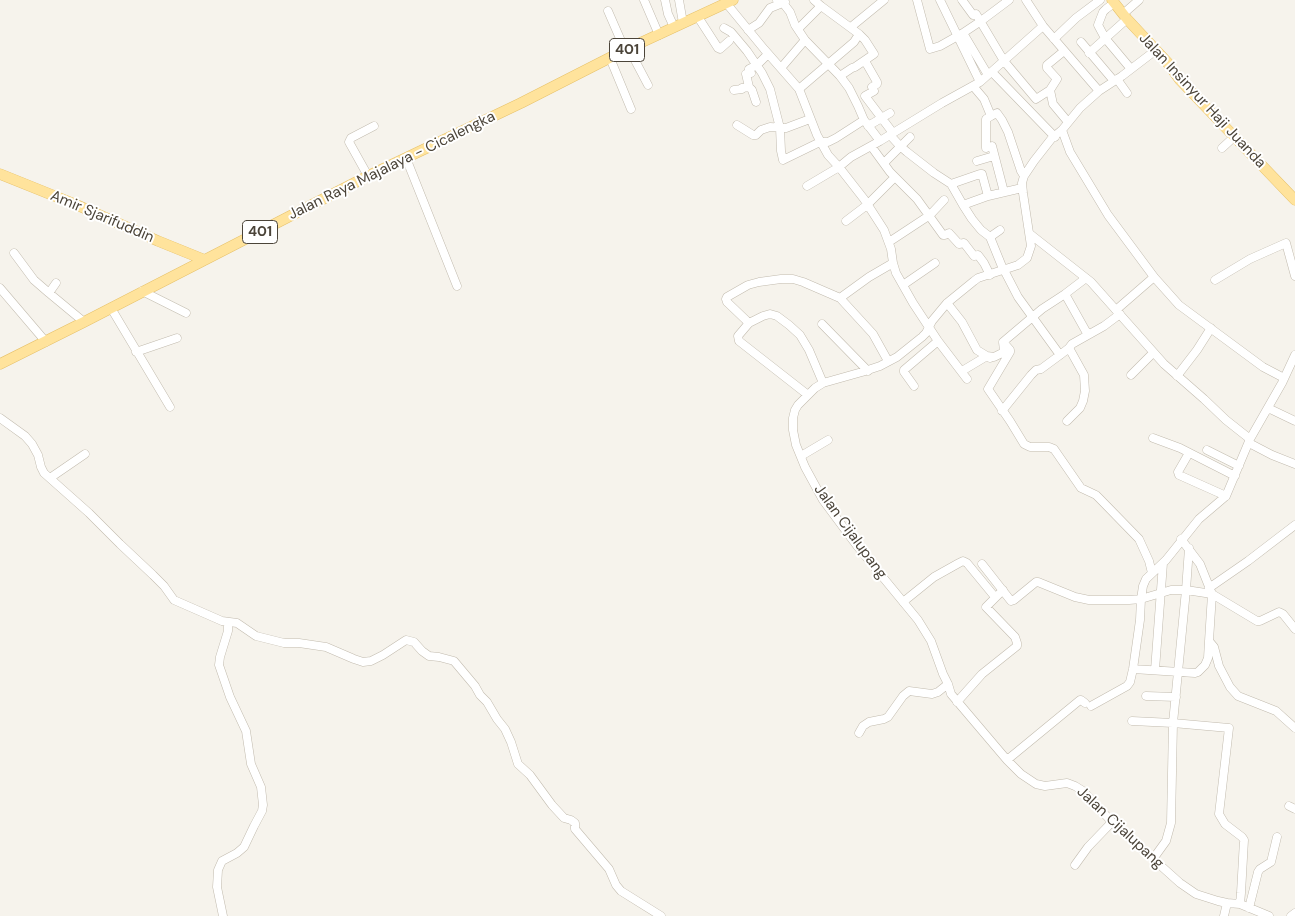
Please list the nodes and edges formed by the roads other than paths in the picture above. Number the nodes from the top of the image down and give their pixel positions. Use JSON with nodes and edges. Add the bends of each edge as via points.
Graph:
{"nodes":[{"id":1,"x":644,"y":0,"type":"edge"},
{"id":2,"x":665,"y":0,"type":"edge"},
{"id":3,"x":679,"y":0,"type":"edge"},
{"id":4,"x":814,"y":0,"type":"edge"},
{"id":5,"x":884,"y":0,"type":"edge"},
{"id":6,"x":917,"y":0,"type":"edge"},
{"id":7,"x":940,"y":0,"type":"edge"},
{"id":8,"x":962,"y":0,"type":"edge"},
{"id":9,"x":1009,"y":0,"type":"edge"},
{"id":10,"x":1037,"y":0,"type":"edge"},
{"id":11,"x":1100,"y":0,"type":"edge"},
{"id":12,"x":1140,"y":0,"type":"edge"},
{"id":13,"x":730,"y":1,"type":"edge"},
{"id":14,"x":782,"y":1,"type":"edge"},
{"id":15,"x":1113,"y":2,"type":"edge"},
{"id":16,"x":1028,"y":3,"type":"edge"},
{"id":17,"x":821,"y":6,"type":"junction"},
{"id":18,"x":608,"y":11,"type":"dead end"},
{"id":19,"x":1125,"y":16,"type":"junction"},
{"id":20,"x":698,"y":17,"type":"junction"},
{"id":21,"x":981,"y":21,"type":"junction"},
{"id":22,"x":742,"y":22,"type":"junction"},
{"id":23,"x":679,"y":25,"type":"junction"},
{"id":24,"x":1043,"y":26,"type":"junction"},
{"id":25,"x":851,"y":27,"type":"junction"},
{"id":26,"x":748,"y":30,"type":"junction"},
{"id":27,"x":798,"y":30,"type":"junction"},
{"id":28,"x":859,"y":34,"type":"junction"},
{"id":29,"x":659,"y":35,"type":"junction"},
{"id":30,"x":960,"y":35,"type":"junction"},
{"id":31,"x":1105,"y":38,"type":"junction"},
{"id":32,"x":1054,"y":39,"type":"junction"},
{"id":33,"x":806,"y":40,"type":"junction"},
{"id":34,"x":729,"y":41,"type":"dead end"},
{"id":35,"x":1080,"y":42,"type":"dead end"},
{"id":36,"x":627,"y":50,"type":"junction"},
{"id":37,"x":1064,"y":50,"type":"junction"},
{"id":38,"x":1156,"y":50,"type":"junction"},
{"id":39,"x":1089,"y":53,"type":"junction"},
{"id":40,"x":768,"y":54,"type":"junction"},
{"id":41,"x":610,"y":58,"type":"junction"},
{"id":42,"x":865,"y":60,"type":"junction"},
{"id":43,"x":1004,"y":61,"type":"junction"},
{"id":44,"x":828,"y":64,"type":"junction"},
{"id":45,"x":757,"y":65,"type":"junction"},
{"id":46,"x":781,"y":68,"type":"junction"},
{"id":47,"x":1131,"y":69,"type":"junction"},
{"id":48,"x":990,"y":73,"type":"junction"},
{"id":49,"x":840,"y":76,"type":"junction"},
{"id":50,"x":1116,"y":80,"type":"junction"},
{"id":51,"x":976,"y":84,"type":"junction"},
{"id":52,"x":648,"y":85,"type":"dead end"},
{"id":53,"x":749,"y":87,"type":"junction"},
{"id":54,"x":800,"y":89,"type":"junction"},
{"id":55,"x":734,"y":90,"type":"dead end"},
{"id":56,"x":1050,"y":90,"type":"junction"},
{"id":57,"x":1099,"y":91,"type":"junction"},
{"id":58,"x":1127,"y":93,"type":"dead end"},
{"id":59,"x":756,"y":102,"type":"dead end"},
{"id":60,"x":631,"y":108,"type":"dead end"},
{"id":61,"x":890,"y":113,"type":"dead end"},
{"id":62,"x":991,"y":116,"type":"junction"},
{"id":63,"x":882,"y":117,"type":"junction"},
{"id":64,"x":810,"y":120,"type":"junction"},
{"id":65,"x":1068,"y":122,"type":"junction"},
{"id":66,"x":866,"y":123,"type":"junction"},
{"id":67,"x":737,"y":124,"type":"dead end"},
{"id":68,"x":374,"y":126,"type":"dead end"},
{"id":69,"x":780,"y":128,"type":"junction"},
{"id":70,"x":1062,"y":130,"type":"junction"},
{"id":71,"x":892,"y":134,"type":"junction"},
{"id":72,"x":910,"y":137,"type":"dead end"},
{"id":73,"x":1055,"y":137,"type":"junction"},
{"id":74,"x":1234,"y":137,"type":"junction"},
{"id":75,"x":880,"y":141,"type":"junction"},
{"id":76,"x":820,"y":142,"type":"junction"},
{"id":77,"x":871,"y":146,"type":"junction"},
{"id":78,"x":900,"y":146,"type":"junction"},
{"id":79,"x":1222,"y":148,"type":"dead end"},
{"id":80,"x":994,"y":156,"type":"junction"},
{"id":81,"x":406,"y":158,"type":"junction"},
{"id":82,"x":977,"y":162,"type":"dead end"},
{"id":83,"x":884,"y":163,"type":"junction"},
{"id":84,"x":839,"y":167,"type":"junction"},
{"id":85,"x":0,"y":175,"type":"edge"},
{"id":86,"x":368,"y":176,"type":"junction"},
{"id":87,"x":1024,"y":176,"type":"junction"},
{"id":88,"x":895,"y":177,"type":"junction"},
{"id":89,"x":952,"y":184,"type":"junction"},
{"id":90,"x":807,"y":186,"type":"dead end"},
{"id":91,"x":1022,"y":188,"type":"junction"},
{"id":92,"x":1004,"y":192,"type":"junction"},
{"id":93,"x":988,"y":196,"type":"junction"},
{"id":94,"x":1295,"y":198,"type":"edge"},
{"id":95,"x":944,"y":200,"type":"dead end"},
{"id":96,"x":868,"y":205,"type":"junction"},
{"id":97,"x":963,"y":205,"type":"junction"},
{"id":98,"x":930,"y":215,"type":"junction"},
{"id":99,"x":846,"y":221,"type":"dead end"},
{"id":100,"x":1000,"y":230,"type":"dead end"},
{"id":101,"x":1030,"y":234,"type":"junction"},
{"id":102,"x":990,"y":237,"type":"junction"},
{"id":103,"x":889,"y":242,"type":"junction"},
{"id":104,"x":14,"y":253,"type":"dead end"},
{"id":105,"x":1292,"y":254,"type":"edge"},
{"id":106,"x":205,"y":260,"type":"junction"},
{"id":107,"x":893,"y":262,"type":"junction"},
{"id":108,"x":935,"y":263,"type":"dead end"},
{"id":109,"x":1004,"y":270,"type":"junction"},
{"id":110,"x":990,"y":275,"type":"junction"},
{"id":111,"x":1154,"y":276,"type":"junction"},
{"id":112,"x":1295,"y":276,"type":"edge"},
{"id":113,"x":1086,"y":278,"type":"junction"},
{"id":114,"x":1215,"y":280,"type":"dead end"},
{"id":115,"x":56,"y":283,"type":"dead end"},
{"id":116,"x":903,"y":285,"type":"junction"},
{"id":117,"x":458,"y":286,"type":"dead end"},
{"id":118,"x":0,"y":288,"type":"edge"},
{"id":119,"x":49,"y":292,"type":"junction"},
{"id":120,"x":142,"y":292,"type":"junction"},
{"id":121,"x":1065,"y":294,"type":"junction"},
{"id":122,"x":840,"y":298,"type":"junction"},
{"id":123,"x":947,"y":303,"type":"junction"},
{"id":124,"x":111,"y":308,"type":"junction"},
{"id":125,"x":1118,"y":312,"type":"junction"},
{"id":126,"x":186,"y":313,"type":"dead end"},
{"id":127,"x":1032,"y":317,"type":"junction"},
{"id":128,"x":84,"y":322,"type":"junction"},
{"id":129,"x":749,"y":323,"type":"junction"},
{"id":130,"x":822,"y":324,"type":"dead end"},
{"id":131,"x":929,"y":327,"type":"junction"},
{"id":132,"x":1211,"y":328,"type":"junction"},
{"id":133,"x":1088,"y":334,"type":"junction"},
{"id":134,"x":177,"y":338,"type":"dead end"},
{"id":135,"x":938,"y":341,"type":"junction"},
{"id":136,"x":46,"y":342,"type":"junction"},
{"id":137,"x":1003,"y":342,"type":"junction"},
{"id":138,"x":1069,"y":348,"type":"junction"},
{"id":139,"x":136,"y":352,"type":"junction"},
{"id":140,"x":1153,"y":353,"type":"junction"},
{"id":141,"x":1060,"y":355,"type":"junction"},
{"id":142,"x":1295,"y":355,"type":"edge"},
{"id":143,"x":987,"y":356,"type":"junction"},
{"id":144,"x":888,"y":361,"type":"junction"},
{"id":145,"x":0,"y":364,"type":"edge"},
{"id":146,"x":1002,"y":364,"type":"junction"},
{"id":147,"x":868,"y":370,"type":"junction"},
{"id":148,"x":962,"y":371,"type":"junction"},
{"id":149,"x":1286,"y":375,"type":"junction"},
{"id":150,"x":1132,"y":376,"type":"dead end"},
{"id":151,"x":1177,"y":376,"type":"junction"},
{"id":152,"x":1295,"y":376,"type":"edge"},
{"id":153,"x":967,"y":379,"type":"dead end"},
{"id":154,"x":823,"y":383,"type":"junction"},
{"id":155,"x":914,"y":386,"type":"dead end"},
{"id":156,"x":808,"y":395,"type":"junction"},
{"id":157,"x":170,"y":406,"type":"dead end"},
{"id":158,"x":1268,"y":408,"type":"junction"},
{"id":159,"x":1002,"y":411,"type":"junction"},
{"id":160,"x":0,"y":418,"type":"edge"},
{"id":161,"x":1067,"y":420,"type":"dead end"},
{"id":162,"x":1295,"y":421,"type":"edge"},
{"id":163,"x":1153,"y":438,"type":"dead end"},
{"id":164,"x":828,"y":440,"type":"dead end"},
{"id":165,"x":1250,"y":441,"type":"junction"},
{"id":166,"x":1207,"y":450,"type":"dead end"},
{"id":167,"x":1189,"y":453,"type":"junction"},
{"id":168,"x":85,"y":454,"type":"dead end"},
{"id":169,"x":801,"y":456,"type":"junction"},
{"id":170,"x":1295,"y":464,"type":"edge"},
{"id":171,"x":1239,"y":466,"type":"junction"},
{"id":172,"x":1235,"y":476,"type":"junction"},
{"id":173,"x":50,"y":478,"type":"junction"},
{"id":174,"x":1226,"y":496,"type":"junction"},
{"id":175,"x":1295,"y":525,"type":"edge"},
{"id":176,"x":1182,"y":540,"type":"junction"},
{"id":177,"x":1189,"y":548,"type":"junction"},
{"id":178,"x":1162,"y":563,"type":"junction"},
{"id":179,"x":982,"y":564,"type":"dead end"},
{"id":180,"x":1152,"y":573,"type":"junction"},
{"id":181,"x":1003,"y":590,"type":"junction"},
{"id":182,"x":1186,"y":590,"type":"junction"},
{"id":183,"x":1211,"y":591,"type":"junction"},
{"id":184,"x":1161,"y":592,"type":"junction"},
{"id":185,"x":995,"y":597,"type":"junction"},
{"id":186,"x":1141,"y":599,"type":"junction"},
{"id":187,"x":902,"y":602,"type":"junction"},
{"id":188,"x":228,"y":623,"type":"junction"},
{"id":189,"x":1295,"y":629,"type":"edge"},
{"id":190,"x":1209,"y":641,"type":"junction"},
{"id":191,"x":1134,"y":669,"type":"junction"},
{"id":192,"x":1155,"y":670,"type":"junction"},
{"id":193,"x":1178,"y":672,"type":"junction"},
{"id":194,"x":948,"y":684,"type":"junction"},
{"id":195,"x":1146,"y":696,"type":"dead end"},
{"id":196,"x":1176,"y":697,"type":"junction"},
{"id":197,"x":957,"y":702,"type":"junction"},
{"id":198,"x":1132,"y":721,"type":"dead end"},
{"id":199,"x":1174,"y":723,"type":"junction"},
{"id":200,"x":1295,"y":728,"type":"edge"},
{"id":201,"x":859,"y":733,"type":"dead end"},
{"id":202,"x":1007,"y":760,"type":"junction"},
{"id":203,"x":1112,"y":822,"type":"junction"},
{"id":204,"x":1278,"y":837,"type":"dead end"},
{"id":205,"x":1152,"y":859,"type":"junction"},
{"id":206,"x":1075,"y":865,"type":"dead end"},
{"id":207,"x":1228,"y":903,"type":"junction"},
{"id":208,"x":1240,"y":904,"type":"junction"},
{"id":209,"x":1249,"y":908,"type":"junction"},
{"id":210,"x":222,"y":916,"type":"edge"},
{"id":211,"x":662,"y":916,"type":"edge"},
{"id":212,"x":1224,"y":916,"type":"edge"},
{"id":213,"x":1268,"y":916,"type":"edge"}],
"edges":[{"from":1,"to":29,"type":"street"},
{"from":2,"to":23,"type":"street","via":[[668,14]]},
{"from":3,"to":23,"type":"street"},
{"from":4,"to":17,"type":"street"},
{"from":5,"to":25,"type":"street"},
{"from":6,"to":30,"type":"street","via":[[930,49]]},
{"from":7,"to":30,"type":"street"},
{"from":8,"to":21,"type":"street"},
{"from":9,"to":21,"type":"street"},
{"from":10,"to":16,"type":"street"},
{"from":11,"to":32,"type":"street"},
{"from":12,"to":19,"type":"street"},
{"from":13,"to":20,"type":"main road","name":"Jalan Raya Majalaya - Cicalengka","number":"401"},
{"from":13,"to":22,"type":"street"},
{"from":14,"to":26,"type":"street"},
{"from":14,"to":27,"type":"street"},
{"from":15,"to":19,"type":"main road","name":"Jalan Insinyur Haji Juanda"},
{"from":15,"to":31,"type":"street","via":[[1104,10],[1098,23]]},
{"from":16,"to":24,"type":"street"},
{"from":17,"to":25,"type":"street"},
{"from":17,"to":27,"type":"street"},
{"from":18,"to":36,"type":"street"},
{"from":19,"to":31,"type":"street"},
{"from":19,"to":38,"type":"main road","name":"Jalan Insinyur Haji Juanda"},
{"from":20,"to":23,"type":"main road","name":"Jalan Raya Majalaya - Cicalengka","number":"401"},
{"from":20,"to":34,"type":"street","via":[[718,48]]},
{"from":21,"to":30,"type":"street"},
{"from":21,"to":43,"type":"street"},
{"from":22,"to":26,"type":"street"},
{"from":22,"to":45,"type":"street","via":[[727,30]]},
{"from":23,"to":29,"type":"main road","name":"Jalan Raya Majalaya - Cicalengka","number":"401"},
{"from":24,"to":32,"type":"street"},
{"from":24,"to":43,"type":"street"},
{"from":25,"to":28,"type":"street"},
{"from":26,"to":40,"type":"street"},
{"from":27,"to":33,"type":"street"},
{"from":28,"to":42,"type":"street","via":[[874,54]]},
{"from":28,"to":44,"type":"street"},
{"from":29,"to":36,"type":"main road","name":"Jalan Raya Majalaya - Cicalengka","number":"401"},
{"from":30,"to":48,"type":"street"},
{"from":30,"to":51,"type":"street"},
{"from":31,"to":39,"type":"street"},
{"from":31,"to":47,"type":"street"},
{"from":32,"to":37,"type":"street"},
{"from":33,"to":44,"type":"street"},
{"from":33,"to":46,"type":"street"},
{"from":35,"to":39,"type":"street"},
{"from":36,"to":41,"type":"main road","name":"Jalan Raya Majalaya - Cicalengka","number":"401"},
{"from":36,"to":52,"type":"street"},
{"from":37,"to":56,"type":"street","via":[[1047,65],[1057,79]]},
{"from":37,"to":57,"type":"street"},
{"from":38,"to":47,"type":"street"},
{"from":38,"to":74,"type":"main road","name":"Jalan Insinyur Haji Juanda"},
{"from":39,"to":50,"type":"street"},
{"from":40,"to":45,"type":"street"},
{"from":40,"to":46,"type":"street"},
{"from":41,"to":60,"type":"street"},
{"from":41,"to":81,"type":"main road","name":"Jalan Raya Majalaya - Cicalengka","number":"401"},
{"from":42,"to":49,"type":"street"},
{"from":42,"to":63,"type":"street","via":[[877,84],[872,87],[874,91],[865,96]]},
{"from":43,"to":48,"type":"street"},
{"from":43,"to":56,"type":"street","via":[[1036,99]]},
{"from":44,"to":49,"type":"street"},
{"from":44,"to":54,"type":"street"},
{"from":45,"to":53,"type":"street","via":[[746,74]]},
{"from":45,"to":69,"type":"street","via":[[770,89]]},
{"from":46,"to":54,"type":"street"},
{"from":47,"to":50,"type":"street"},
{"from":48,"to":51,"type":"street"},
{"from":48,"to":73,"type":"street"},
{"from":49,"to":66,"type":"street"},
{"from":50,"to":57,"type":"street"},
{"from":50,"to":58,"type":"street"},
{"from":51,"to":62,"type":"street"},
{"from":51,"to":71,"type":"street"},
{"from":53,"to":55,"type":"street"},
{"from":53,"to":59,"type":"street"},
{"from":54,"to":64,"type":"street"},
{"from":56,"to":65,"type":"street","via":[[1053,104]]},
{"from":57,"to":65,"type":"street"},
{"from":61,"to":63,"type":"street"},
{"from":62,"to":80,"type":"street","via":[[986,119],[985,142],[986,148],[992,146]]},
{"from":62,"to":87,"type":"street","via":[[997,113],[1002,120]]},
{"from":63,"to":66,"type":"street"},
{"from":63,"to":71,"type":"street"},
{"from":64,"to":69,"type":"street"},
{"from":64,"to":76,"type":"street"},
{"from":65,"to":70,"type":"street"},
{"from":66,"to":75,"type":"street"},
{"from":66,"to":76,"type":"street","via":[[828,142]]},
{"from":67,"to":69,"type":"street","via":[[756,135],[770,127]]},
{"from":68,"to":86,"type":"street","via":[[349,142]]},
{"from":69,"to":76,"type":"street","via":[[783,160]]},
{"from":70,"to":73,"type":"street"},
{"from":70,"to":111,"type":"street","via":[[1070,152],[1108,215]]},
{"from":71,"to":75,"type":"street"},
{"from":71,"to":78,"type":"street"},
{"from":72,"to":78,"type":"street"},
{"from":73,"to":87,"type":"street"},
{"from":74,"to":79,"type":"street"},
{"from":74,"to":94,"type":"main road","name":"Jalan Insinyur Haji Juanda"},
{"from":75,"to":77,"type":"street"},
{"from":76,"to":84,"type":"street"},
{"from":77,"to":83,"type":"street"},
{"from":77,"to":84,"type":"street"},
{"from":78,"to":83,"type":"street"},
{"from":78,"to":89,"type":"street"},
{"from":80,"to":82,"type":"street"},
{"from":80,"to":92,"type":"street"},
{"from":81,"to":86,"type":"main road","name":"Jalan Raya Majalaya - Cicalengka","number":"401"},
{"from":81,"to":117,"type":"street"},
{"from":83,"to":88,"type":"street"},
{"from":84,"to":90,"type":"street"},
{"from":84,"to":96,"type":"street"},
{"from":85,"to":106,"type":"main road","name":"Amir Sjarifuddin"},
{"from":86,"to":106,"type":"main road","name":"Jalan Raya Majalaya - Cicalengka","number":"401"},
{"from":87,"to":91,"type":"street"},
{"from":88,"to":96,"type":"street"},
{"from":88,"to":98,"type":"street"},
{"from":89,"to":93,"type":"street","via":[[982,174]]},
{"from":89,"to":97,"type":"street"},
{"from":91,"to":92,"type":"street"},
{"from":91,"to":101,"type":"street"},
{"from":92,"to":93,"type":"street"},
{"from":93,"to":97,"type":"street"},
{"from":95,"to":98,"type":"street"},
{"from":96,"to":99,"type":"street"},
{"from":96,"to":103,"type":"street"},
{"from":97,"to":102,"type":"street"},
{"from":98,"to":103,"type":"street"},
{"from":98,"to":110,"type":"street","via":[[943,235],[949,233],[959,244],[964,243],[974,256],[978,255]]},
{"from":100,"to":102,"type":"street"},
{"from":101,"to":109,"type":"street","name":"Jalan Cijalupang","via":[[1027,258]]},
{"from":101,"to":113,"type":"street"},
{"from":102,"to":109,"type":"street"},
{"from":103,"to":107,"type":"street"},
{"from":104,"to":119,"type":"street","via":[[34,280]]},
{"from":105,"to":112,"type":"street"},
{"from":105,"to":114,"type":"street","via":[[1286,244],[1250,259]]},
{"from":106,"to":120,"type":"main road","name":"Jalan Raya Majalaya - Cicalengka","number":"401"},
{"from":107,"to":116,"type":"street"},
{"from":107,"to":122,"type":"street"},
{"from":108,"to":116,"type":"street"},
{"from":109,"to":110,"type":"street","name":"Jalan Cijalupang"},
{"from":109,"to":127,"type":"street"},
{"from":110,"to":123,"type":"street","name":"Jalan Cijalupang","via":[[978,278]]},
{"from":111,"to":125,"type":"street"},
{"from":111,"to":132,"type":"street","via":[[1179,304]]},
{"from":113,"to":121,"type":"street"},
{"from":113,"to":125,"type":"street"},
{"from":115,"to":119,"type":"street"},
{"from":116,"to":131,"type":"street"},
{"from":118,"to":136,"type":"street"},
{"from":119,"to":128,"type":"street"},
{"from":120,"to":124,"type":"main road","name":"Jalan Raya Majalaya - Cicalengka","number":"401"},
{"from":120,"to":126,"type":"street"},
{"from":121,"to":127,"type":"street"},
{"from":121,"to":133,"type":"street"},
{"from":122,"to":129,"type":"street","via":[[793,280],[754,283],[726,299]]},
{"from":122,"to":144,"type":"street","via":[[873,334]]},
{"from":123,"to":131,"type":"street","name":"Jalan Cijalupang"},
{"from":123,"to":143,"type":"street","via":[[977,350]]},
{"from":124,"to":128,"type":"main road","name":"Jalan Raya Majalaya - Cicalengka","number":"401"},
{"from":124,"to":139,"type":"street"},
{"from":125,"to":133,"type":"street","via":[[1104,326]]},
{"from":125,"to":140,"type":"street"},
{"from":127,"to":137,"type":"street"},
{"from":127,"to":141,"type":"street"},
{"from":128,"to":136,"type":"main road","name":"Jalan Raya Majalaya - Cicalengka","number":"401"},
{"from":129,"to":154,"type":"street","via":[[770,314],[789,325],[809,350]]},
{"from":129,"to":156,"type":"street","via":[[738,336],[739,341]]},
{"from":130,"to":147,"type":"street"},
{"from":131,"to":135,"type":"street"},
{"from":131,"to":144,"type":"street","name":"Jalan Cijalupang","via":[[909,348]]},
{"from":132,"to":149,"type":"street","via":[[1264,367]]},
{"from":132,"to":151,"type":"street"},
{"from":133,"to":138,"type":"street"},
{"from":134,"to":139,"type":"street"},
{"from":135,"to":148,"type":"street"},
{"from":135,"to":155,"type":"street","via":[[904,370]]},
{"from":136,"to":145,"type":"main road","name":"Jalan Raya Majalaya - Cicalengka","number":"401"},
{"from":137,"to":143,"type":"street","via":[[1002,353]]},
{"from":137,"to":146,"type":"street","via":[[1010,351]]},
{"from":138,"to":141,"type":"street"},
{"from":138,"to":161,"type":"street","via":[[1084,375],[1085,391],[1080,408]]},
{"from":139,"to":157,"type":"street"},
{"from":140,"to":150,"type":"street"},
{"from":140,"to":151,"type":"street"},
{"from":141,"to":159,"type":"street","via":[[1036,370]]},
{"from":142,"to":149,"type":"street"},
{"from":143,"to":146,"type":"street"},
{"from":143,"to":148,"type":"street"},
{"from":144,"to":147,"type":"street","name":"Jalan Cijalupang"},
{"from":146,"to":159,"type":"street","via":[[988,390]]},
{"from":147,"to":154,"type":"street","name":"Jalan Cijalupang"},
{"from":148,"to":153,"type":"street"},
{"from":149,"to":152,"type":"street"},
{"from":149,"to":158,"type":"street"},
{"from":151,"to":165,"type":"street"},
{"from":154,"to":156,"type":"street","name":"Jalan Cijalupang"},
{"from":156,"to":169,"type":"street","name":"Jalan Cijalupang","via":[[793,418]]},
{"from":158,"to":162,"type":"street"},
{"from":158,"to":165,"type":"street"},
{"from":159,"to":180,"type":"street","via":[[1024,444],[1054,449],[1081,488],[1100,499],[1139,539]]},
{"from":160,"to":173,"type":"street","via":[[32,444],[41,468]]},
{"from":163,"to":167,"type":"street"},
{"from":164,"to":169,"type":"street"},
{"from":165,"to":170,"type":"street"},
{"from":165,"to":171,"type":"street"},
{"from":166,"to":171,"type":"street"},
{"from":167,"to":172,"type":"street"},
{"from":167,"to":174,"type":"street","via":[[1179,475]]},
{"from":168,"to":173,"type":"street"},
{"from":169,"to":187,"type":"street","name":"Jalan Cijalupang","via":[[816,488]]},
{"from":171,"to":172,"type":"street"},
{"from":172,"to":174,"type":"street"},
{"from":173,"to":188,"type":"street","via":[[90,513],[164,586],[174,600]]},
{"from":174,"to":176,"type":"street","via":[[1198,519]]},
{"from":175,"to":183,"type":"street"},
{"from":176,"to":177,"type":"street"},
{"from":176,"to":178,"type":"street"},
{"from":177,"to":182,"type":"street"},
{"from":177,"to":183,"type":"street","via":[[1200,564]]},
{"from":178,"to":180,"type":"street"},
{"from":178,"to":184,"type":"street"},
{"from":179,"to":181,"type":"street"},
{"from":180,"to":186,"type":"street","via":[[1144,582]]},
{"from":181,"to":185,"type":"street"},
{"from":181,"to":186,"type":"street","via":[[1012,601],[1036,582],[1082,599]]},
{"from":182,"to":183,"type":"street"},
{"from":182,"to":184,"type":"street"},
{"from":182,"to":193,"type":"street"},
{"from":183,"to":189,"type":"street","via":[[1257,621],[1280,612]]},
{"from":183,"to":190,"type":"street"},
{"from":184,"to":186,"type":"street"},
{"from":184,"to":192,"type":"street"},
{"from":185,"to":187,"type":"street","via":[[963,561],[934,577]]},
{"from":185,"to":197,"type":"street","via":[[986,608],[1015,638],[1017,646],[982,674]]},
{"from":186,"to":191,"type":"street"},
{"from":187,"to":194,"type":"street","name":"Jalan Cijalupang","via":[[931,641]]},
{"from":188,"to":210,"type":"street","via":[[219,665],[246,730],[251,764],[259,780],[263,805],[244,847],[222,861],[218,870],[216,887]]},
{"from":188,"to":211,"type":"street","via":[[237,623],[256,636],[284,643],[326,647],[363,662],[383,655],[406,640],[414,642],[429,656],[454,661],[504,729],[518,764],[564,818],[575,823],[575,829],[609,869],[616,885]]},
{"from":190,"to":193,"type":"street","via":[[1208,658],[1201,670]]},
{"from":190,"to":200,"type":"street","via":[[1232,691],[1276,711]]},
{"from":191,"to":192,"type":"street"},
{"from":191,"to":202,"type":"street","via":[[1126,686],[1088,705],[1080,700]]},
{"from":192,"to":193,"type":"street"},
{"from":193,"to":196,"type":"street"},
{"from":194,"to":197,"type":"street","name":"Jalan Cijalupang"},
{"from":194,"to":201,"type":"street","via":[[932,694],[909,691],[888,717],[869,722]]},
{"from":195,"to":196,"type":"street"},
{"from":196,"to":199,"type":"street"},
{"from":197,"to":202,"type":"street","name":"Jalan Cijalupang"},
{"from":198,"to":199,"type":"street"},
{"from":199,"to":205,"type":"street","via":[[1171,823],[1166,841]]},
{"from":199,"to":208,"type":"street","via":[[1229,728],[1219,814],[1225,824],[1244,840]]},
{"from":202,"to":203,"type":"street","name":"Jalan Cijalupang","via":[[1036,784],[1067,783],[1076,786]]},
{"from":203,"to":205,"type":"street","name":"Jalan Cijalupang"},
{"from":203,"to":206,"type":"street"},
{"from":204,"to":209,"type":"street","via":[[1271,862],[1258,872]]},
{"from":205,"to":207,"type":"street","name":"Jalan Cijalupang","via":[[1187,889]]},
{"from":207,"to":208,"type":"street","name":"Jalan Cijalupang"},
{"from":207,"to":212,"type":"street"},
{"from":208,"to":209,"type":"street","name":"Jalan Cijalupang"},
{"from":209,"to":213,"type":"street","name":"Jalan Cijalupang"}]}
